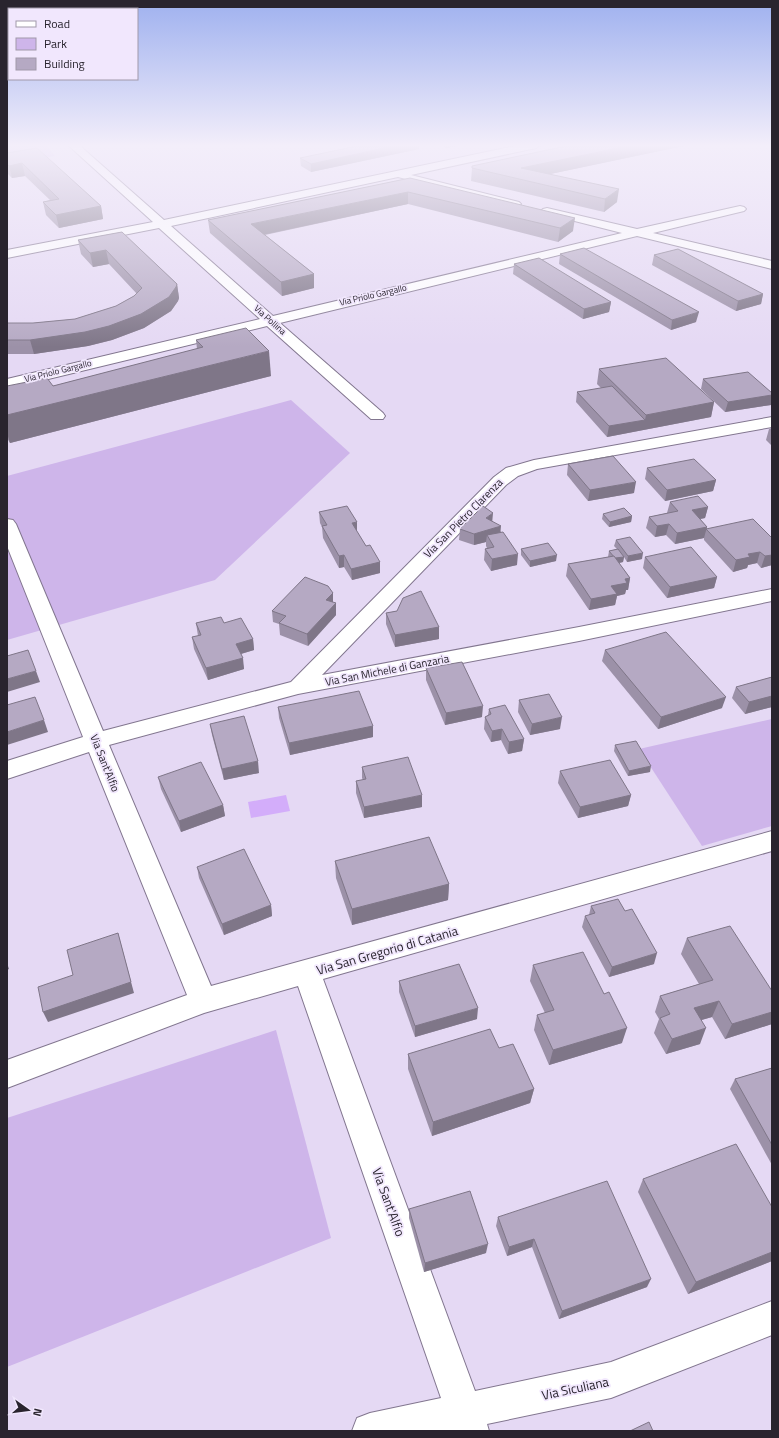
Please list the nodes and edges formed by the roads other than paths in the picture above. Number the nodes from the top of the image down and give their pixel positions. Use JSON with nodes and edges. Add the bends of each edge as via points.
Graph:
{"nodes":[{"id":1,"x":149,"y":212,"type":"edge"},
{"id":2,"x":219,"y":212,"type":"edge"},
{"id":3,"x":549,"y":212,"type":"edge"},
{"id":4,"x":727,"y":212,"type":"edge"},
{"id":5,"x":162,"y":224,"type":"junction"},
{"id":6,"x":636,"y":233,"type":"junction"},
{"id":7,"x":7,"y":254,"type":"edge"},
{"id":8,"x":772,"y":265,"type":"edge"},
{"id":9,"x":270,"y":320,"type":"junction"},
{"id":10,"x":7,"y":384,"type":"edge"},
{"id":11,"x":377,"y":416,"type":"dead end"},
{"id":12,"x":772,"y":422,"type":"edge"},
{"id":13,"x":7,"y":524,"type":"edge"},
{"id":14,"x":772,"y":595,"type":"edge"},
{"id":15,"x":298,"y":687,"type":"junction"},
{"id":16,"x":96,"y":741,"type":"junction"},
{"id":17,"x":7,"y":770,"type":"edge"},
{"id":18,"x":772,"y":841,"type":"edge"},
{"id":19,"x":307,"y":972,"type":"junction"},
{"id":20,"x":203,"y":1001,"type":"junction"},
{"id":21,"x":7,"y":1074,"type":"edge"},
{"id":22,"x":772,"y":1318,"type":"edge"},
{"id":23,"x":468,"y":1421,"type":"edge"},
{"id":24,"x":370,"y":1431,"type":"edge"}],
"edges":[{"from":1,"to":5,"type":"street","name":"Via Pollina"},
{"from":2,"to":5,"type":"street"},
{"from":3,"to":6,"type":"street"},
{"from":4,"to":6,"type":"street","name":"Via Priolo Gargallo"},
{"from":5,"to":7,"type":"street"},
{"from":5,"to":9,"type":"street","name":"Via Pollina"},
{"from":6,"to":8,"type":"street"},
{"from":6,"to":9,"type":"street","name":"Via Priolo Gargallo"},
{"from":9,"to":10,"type":"street","name":"Via Priolo Gargallo"},
{"from":9,"to":11,"type":"street","name":"Via Pollina"},
{"from":12,"to":15,"type":"street","name":"Via San Pietro Clarenza","via":[[534,465],[512,472],[500,481]]},
{"from":13,"to":16,"type":"street","name":"Via Sant'Alfio"},
{"from":14,"to":15,"type":"street","name":"Via San Michele di Ganzaria"},
{"from":15,"to":16,"type":"street","name":"Via San Michele di Ganzaria"},
{"from":16,"to":17,"type":"street","name":"Via San Michele di Ganzaria"},
{"from":16,"to":20,"type":"street","name":"Via Sant'Alfio"},
{"from":18,"to":19,"type":"street","name":"Via San Gregorio di Catania"},
{"from":19,"to":20,"type":"street","name":"Via San Gregorio di Catania"},
{"from":19,"to":23,"type":"street","name":"Via Sant'Alfio"},
{"from":20,"to":21,"type":"street","name":"Via San Gregorio di Catania"},
{"from":22,"to":23,"type":"street","name":"Via Siculiana","via":[[611,1380]]},
{"from":23,"to":24,"type":"street","name":"Via Siculiana"}]}
